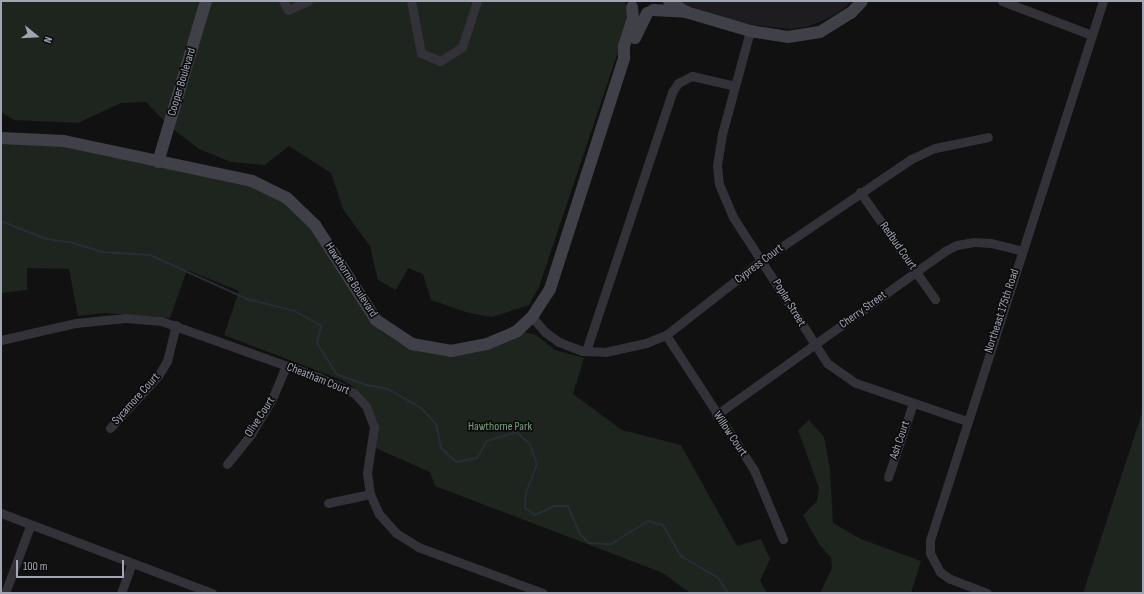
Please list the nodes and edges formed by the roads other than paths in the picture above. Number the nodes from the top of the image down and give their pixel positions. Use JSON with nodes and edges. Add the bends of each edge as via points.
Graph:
{"nodes":[{"id":1,"x":206,"y":1,"type":"edge"},
{"id":2,"x":283,"y":1,"type":"edge"},
{"id":3,"x":308,"y":1,"type":"edge"},
{"id":4,"x":412,"y":1,"type":"edge"},
{"id":5,"x":477,"y":1,"type":"edge"},
{"id":6,"x":669,"y":1,"type":"edge"},
{"id":7,"x":862,"y":1,"type":"edge"},
{"id":8,"x":1002,"y":1,"type":"edge"},
{"id":9,"x":1103,"y":1,"type":"edge"},
{"id":10,"x":630,"y":3,"type":"edge"},
{"id":11,"x":653,"y":8,"type":"edge"},
{"id":12,"x":686,"y":12,"type":"junction"},
{"id":13,"x":750,"y":31,"type":"junction"},
{"id":14,"x":1092,"y":35,"type":"junction"},
{"id":15,"x":624,"y":58,"type":"junction"},
{"id":16,"x":735,"y":86,"type":"junction"},
{"id":17,"x":988,"y":137,"type":"dead end"},
{"id":18,"x":1,"y":138,"type":"edge"},
{"id":19,"x":158,"y":162,"type":"junction"},
{"id":20,"x":860,"y":192,"type":"junction"},
{"id":21,"x":1022,"y":251,"type":"junction"},
{"id":22,"x":762,"y":260,"type":"junction"},
{"id":23,"x":916,"y":271,"type":"junction"},
{"id":24,"x":935,"y":300,"type":"dead end"},
{"id":25,"x":532,"y":317,"type":"junction"},
{"id":26,"x":176,"y":326,"type":"junction"},
{"id":27,"x":666,"y":335,"type":"junction"},
{"id":28,"x":1,"y":340,"type":"edge"},
{"id":29,"x":814,"y":345,"type":"junction"},
{"id":30,"x":586,"y":351,"type":"junction"},
{"id":31,"x":286,"y":366,"type":"junction"},
{"id":32,"x":913,"y":404,"type":"junction"},
{"id":33,"x":716,"y":415,"type":"junction"},
{"id":34,"x":967,"y":421,"type":"junction"},
{"id":35,"x":110,"y":428,"type":"dead end"},
{"id":36,"x":226,"y":464,"type":"dead end"},
{"id":37,"x":888,"y":477,"type":"dead end"},
{"id":38,"x":370,"y":494,"type":"junction"},
{"id":39,"x":328,"y":503,"type":"dead end"},
{"id":40,"x":1,"y":514,"type":"edge"},
{"id":41,"x":30,"y":526,"type":"junction"},
{"id":42,"x":783,"y":539,"type":"dead end"},
{"id":43,"x":132,"y":563,"type":"junction"},
{"id":44,"x":5,"y":593,"type":"edge"},
{"id":45,"x":122,"y":593,"type":"edge"},
{"id":46,"x":212,"y":593,"type":"edge"},
{"id":47,"x":543,"y":593,"type":"edge"},
{"id":48,"x":986,"y":593,"type":"edge"}],
"edges":[{"from":1,"to":19,"type":"street","name":"Cooper Boulevard"},
{"from":2,"to":3,"type":"street","via":[[288,10]]},
{"from":4,"to":5,"type":"street","via":[[420,53],[440,61],[462,47]]},
{"from":6,"to":12,"type":"street"},
{"from":7,"to":13,"type":"street","via":[[851,13],[820,32],[788,36]]},
{"from":8,"to":14,"type":"street"},
{"from":9,"to":14,"type":"street","name":"Northeast 175th Road"},
{"from":10,"to":11,"type":"street","via":[[639,12]]},
{"from":10,"to":15,"type":"street","name":"Hawthorne Boulevard","via":[[633,18],[624,46]]},
{"from":11,"to":12,"type":"street"},
{"from":11,"to":15,"type":"street","name":"Hawthorne Boulevard","via":[[640,24],[632,47]]},
{"from":12,"to":13,"type":"street"},
{"from":13,"to":16,"type":"street","name":"Poplar Street"},
{"from":14,"to":21,"type":"street","name":"Northeast 175th Road"},
{"from":15,"to":25,"type":"street","name":"Hawthorne Boulevard","via":[[550,289]]},
{"from":16,"to":22,"type":"street","name":"Poplar Street","via":[[719,151],[718,184],[733,217]]},
{"from":16,"to":30,"type":"street","via":[[692,76],[678,83],[672,92]]},
{"from":17,"to":20,"type":"street","name":"Cypress Court","via":[[935,148],[911,159]]},
{"from":18,"to":19,"type":"street","name":"Hawthorne Boulevard","via":[[64,141]]},
{"from":19,"to":25,"type":"street","name":"Hawthorne Boulevard","via":[[252,181],[287,198],[315,225],[376,320],[412,344],[451,351],[487,344],[517,331]]},
{"from":20,"to":22,"type":"street","name":"Cypress Court"},
{"from":20,"to":23,"type":"street","name":"Redbud Court"},
{"from":21,"to":23,"type":"street","name":"Cherry Street","via":[[991,243],[957,245]]},
{"from":21,"to":34,"type":"street","name":"Northeast 175th Road"},
{"from":22,"to":27,"type":"street","name":"Cypress Court"},
{"from":22,"to":29,"type":"street","name":"Poplar Street"},
{"from":23,"to":24,"type":"street","name":"Redbud Court"},
{"from":23,"to":29,"type":"street","name":"Cherry Street"},
{"from":25,"to":30,"type":"street","name":"Cypress Court","via":[[545,332],[559,342]]},
{"from":26,"to":28,"type":"street","name":"Cheatham Court","via":[[161,321],[126,318],[76,323]]},
{"from":26,"to":31,"type":"street","name":"Cheatham Court"},
{"from":26,"to":35,"type":"street","name":"Sycamore Court","via":[[167,361],[158,376]]},
{"from":27,"to":30,"type":"street","name":"Cypress Court","via":[[605,352]]},
{"from":27,"to":33,"type":"street","name":"Willow Court"},
{"from":29,"to":32,"type":"street","name":"Poplar Street","via":[[827,363],[840,374],[856,383]]},
{"from":29,"to":33,"type":"street","name":"Cherry Street"},
{"from":31,"to":36,"type":"street","name":"Olive Court","via":[[281,383],[266,410]]},
{"from":31,"to":38,"type":"street","name":"Cheatham Court","via":[[354,393],[366,406],[374,426],[367,473]]},
{"from":32,"to":34,"type":"street","name":"Poplar Street"},
{"from":32,"to":37,"type":"street","name":"Ash Court"},
{"from":33,"to":42,"type":"street","name":"Willow Court","via":[[754,470]]},
{"from":34,"to":48,"type":"street","name":"Northeast 175th Road","via":[[929,547],[934,563],[945,577]]},
{"from":38,"to":39,"type":"street"},
{"from":38,"to":47,"type":"street","name":"Cheatham Court","via":[[379,514],[403,539]]},
{"from":40,"to":41,"type":"street"},
{"from":41,"to":43,"type":"street"},
{"from":41,"to":44,"type":"street"},
{"from":43,"to":45,"type":"street"},
{"from":43,"to":46,"type":"street"}]}
